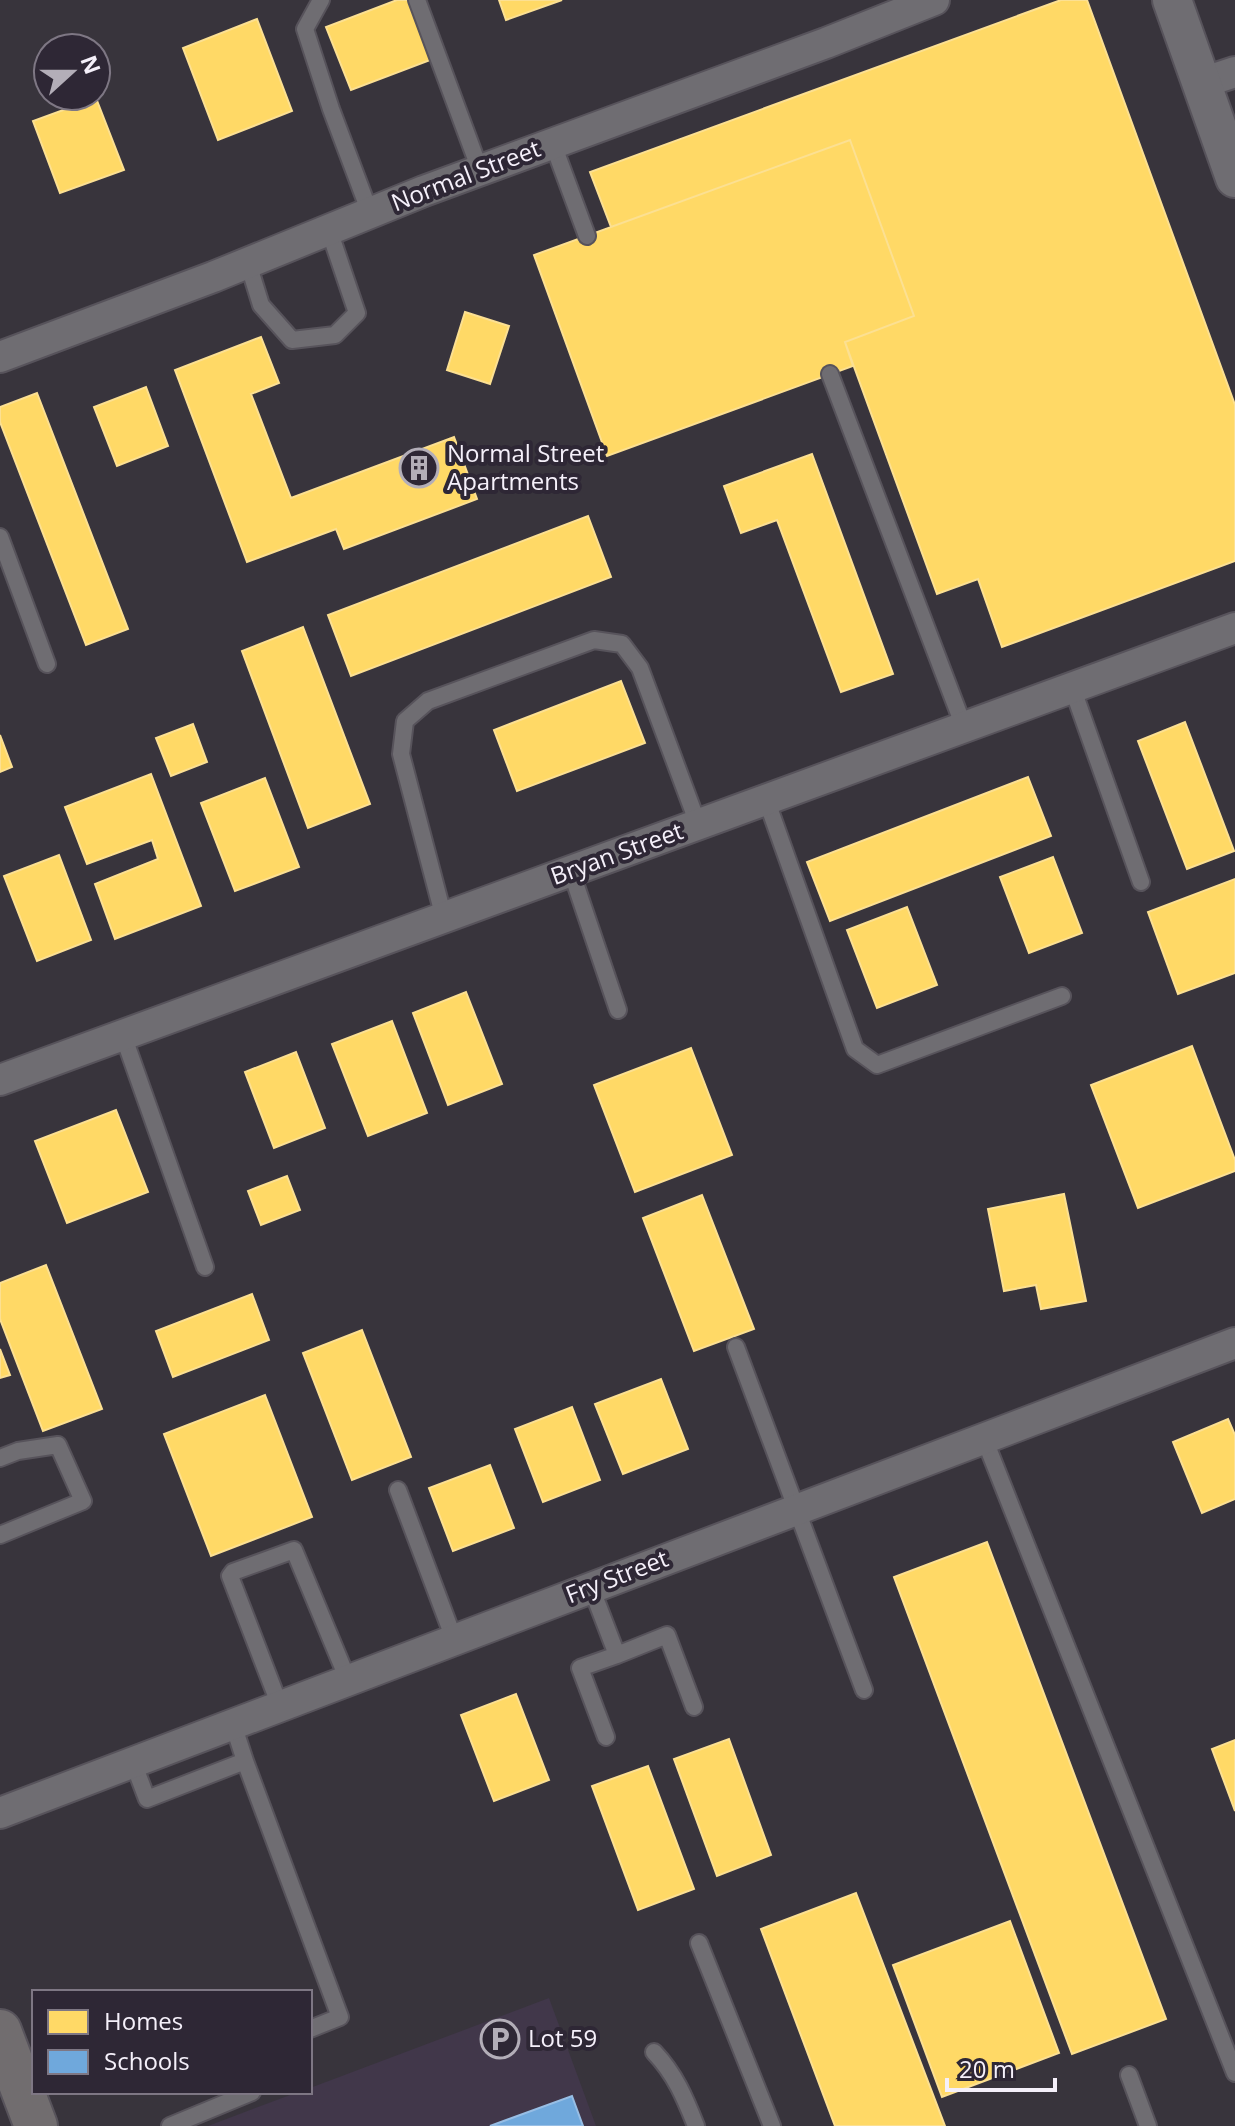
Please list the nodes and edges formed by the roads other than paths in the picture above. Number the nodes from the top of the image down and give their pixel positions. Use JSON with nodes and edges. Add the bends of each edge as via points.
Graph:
{"nodes":[{"id":1,"x":321,"y":0,"type":"edge"},
{"id":2,"x":417,"y":0,"type":"edge"},
{"id":3,"x":934,"y":0,"type":"edge"},
{"id":4,"x":1172,"y":0,"type":"edge"},
{"id":5,"x":1218,"y":78,"type":"edge"},
{"id":6,"x":553,"y":144,"type":"junction"},
{"id":7,"x":480,"y":170,"type":"junction"},
{"id":8,"x":1235,"y":178,"type":"edge"},
{"id":9,"x":370,"y":213,"type":"junction"},
{"id":10,"x":329,"y":230,"type":"junction"},
{"id":11,"x":587,"y":236,"type":"dead end"},
{"id":12,"x":248,"y":263,"type":"junction"},
{"id":13,"x":0,"y":357,"type":"edge"},
{"id":14,"x":830,"y":374,"type":"dead end"},
{"id":15,"x":0,"y":537,"type":"edge"},
{"id":16,"x":1235,"y":628,"type":"edge"},
{"id":17,"x":47,"y":664,"type":"dead end"},
{"id":18,"x":1072,"y":687,"type":"junction"},
{"id":19,"x":964,"y":727,"type":"junction"},
{"id":20,"x":766,"y":799,"type":"junction"},
{"id":21,"x":698,"y":824,"type":"junction"},
{"id":22,"x":571,"y":871,"type":"junction"},
{"id":23,"x":1141,"y":882,"type":"dead end"},
{"id":24,"x":444,"y":918,"type":"junction"},
{"id":25,"x":1062,"y":996,"type":"dead end"},
{"id":26,"x":618,"y":1010,"type":"dead end"},
{"id":27,"x":123,"y":1035,"type":"junction"},
{"id":28,"x":0,"y":1080,"type":"edge"},
{"id":29,"x":205,"y":1267,"type":"dead end"},
{"id":30,"x":1235,"y":1343,"type":"edge"},
{"id":31,"x":736,"y":1347,"type":"dead end"},
{"id":32,"x":984,"y":1438,"type":"junction"},
{"id":33,"x":0,"y":1458,"type":"edge"},
{"id":34,"x":398,"y":1490,"type":"dead end"},
{"id":35,"x":797,"y":1509,"type":"junction"},
{"id":36,"x":0,"y":1535,"type":"edge"},
{"id":37,"x":591,"y":1587,"type":"junction"},
{"id":38,"x":454,"y":1639,"type":"junction"},
{"id":39,"x":617,"y":1655,"type":"junction"},
{"id":40,"x":348,"y":1680,"type":"junction"},
{"id":41,"x":864,"y":1690,"type":"dead end"},
{"id":42,"x":280,"y":1706,"type":"junction"},
{"id":43,"x":694,"y":1707,"type":"dead end"},
{"id":44,"x":233,"y":1724,"type":"junction"},
{"id":45,"x":606,"y":1737,"type":"dead end"},
{"id":46,"x":245,"y":1761,"type":"junction"},
{"id":47,"x":133,"y":1762,"type":"junction"},
{"id":48,"x":0,"y":1813,"type":"edge"},
{"id":49,"x":699,"y":1943,"type":"dead end"},
{"id":50,"x":312,"y":2028,"type":"edge"},
{"id":51,"x":0,"y":2031,"type":"edge"},
{"id":52,"x":654,"y":2052,"type":"dead end"},
{"id":53,"x":1235,"y":2073,"type":"edge"},
{"id":54,"x":1129,"y":2075,"type":"dead end"},
{"id":55,"x":247,"y":2094,"type":"edge"},
{"id":56,"x":36,"y":2126,"type":"edge"},
{"id":57,"x":170,"y":2126,"type":"edge"},
{"id":58,"x":696,"y":2126,"type":"edge"},
{"id":59,"x":772,"y":2126,"type":"edge"},
{"id":60,"x":1148,"y":2126,"type":"edge"}],
"edges":[{"from":1,"to":9,"type":"lane","via":[[305,29]]},
{"from":2,"to":7,"type":"lane"},
{"from":3,"to":6,"type":"street","name":"Normal Street"},
{"from":4,"to":5,"type":"street"},
{"from":5,"to":8,"type":"street"},
{"from":6,"to":7,"type":"street","name":"Normal Street"},
{"from":6,"to":11,"type":"lane"},
{"from":7,"to":9,"type":"street","name":"Normal Street"},
{"from":9,"to":10,"type":"street","name":"Normal Street"},
{"from":10,"to":12,"type":"street","name":"Normal Street"},
{"from":10,"to":12,"type":"lane","via":[[357,313],[335,335],[292,340],[261,305]]},
{"from":12,"to":13,"type":"street","name":"Normal Street"},
{"from":14,"to":19,"type":"lane"},
{"from":15,"to":17,"type":"lane"},
{"from":16,"to":18,"type":"street","name":"Bryan Street"},
{"from":18,"to":19,"type":"street","name":"Bryan Street"},
{"from":18,"to":23,"type":"lane"},
{"from":19,"to":20,"type":"street","name":"Bryan Street"},
{"from":20,"to":21,"type":"street","name":"Bryan Street"},
{"from":20,"to":25,"type":"lane","via":[[855,1049],[877,1065]]},
{"from":21,"to":22,"type":"street","name":"Bryan Street"},
{"from":21,"to":24,"type":"lane","via":[[640,668],[622,644],[594,640],[428,701],[405,721],[401,754]]},
{"from":22,"to":24,"type":"street","name":"Bryan Street"},
{"from":22,"to":26,"type":"lane"},
{"from":24,"to":27,"type":"street","name":"Bryan Street"},
{"from":27,"to":28,"type":"street","name":"Bryan Street"},
{"from":27,"to":29,"type":"lane"},
{"from":30,"to":32,"type":"street","name":"Fry Street"},
{"from":31,"to":35,"type":"lane"},
{"from":32,"to":35,"type":"street","name":"Fry Street"},
{"from":32,"to":53,"type":"lane"},
{"from":33,"to":36,"type":"lane","via":[[58,1445],[83,1501]]},
{"from":34,"to":38,"type":"lane"},
{"from":35,"to":37,"type":"street","name":"Fry Street"},
{"from":35,"to":41,"type":"lane"},
{"from":37,"to":38,"type":"street","name":"Fry Street"},
{"from":37,"to":39,"type":"lane"},
{"from":38,"to":40,"type":"street","name":"Fry Street"},
{"from":39,"to":43,"type":"lane","via":[[667,1635]]},
{"from":39,"to":45,"type":"lane","via":[[580,1668]]},
{"from":40,"to":42,"type":"street","name":"Fry Street"},
{"from":40,"to":42,"type":"lane","via":[[296,1552],[233,1572],[230,1576]]},
{"from":42,"to":44,"type":"street","name":"Fry Street"},
{"from":44,"to":46,"type":"lane"},
{"from":44,"to":47,"type":"street","name":"Fry Street"},
{"from":46,"to":47,"type":"lane","via":[[147,1799]]},
{"from":46,"to":50,"type":"lane","via":[[340,2017]]},
{"from":47,"to":48,"type":"street","name":"Fry Street"},
{"from":49,"to":59,"type":"lane"},
{"from":51,"to":56,"type":"main road"},
{"from":52,"to":58,"type":"lane","via":[[670,2068]]},
{"from":54,"to":60,"type":"lane"},
{"from":55,"to":57,"type":"lane"}]}
